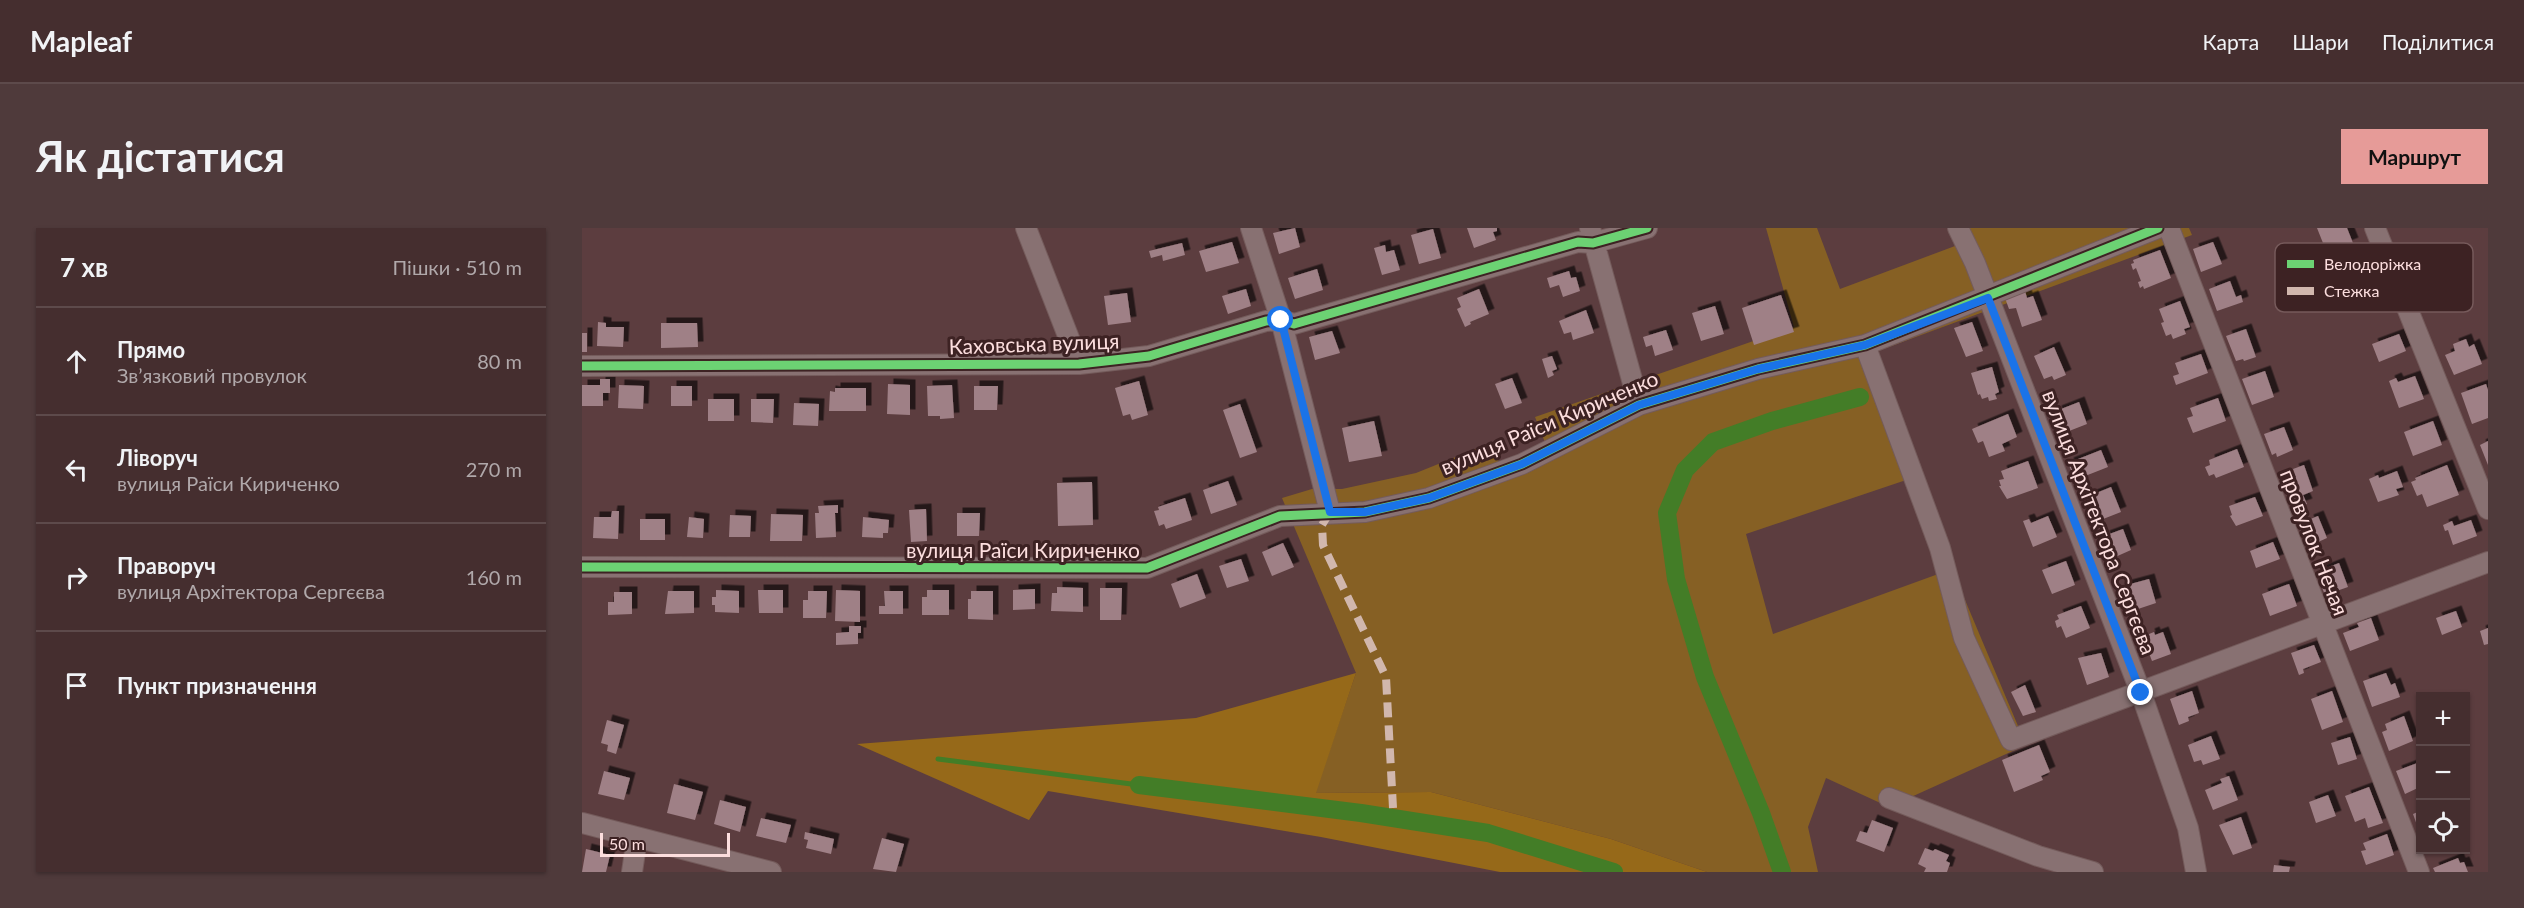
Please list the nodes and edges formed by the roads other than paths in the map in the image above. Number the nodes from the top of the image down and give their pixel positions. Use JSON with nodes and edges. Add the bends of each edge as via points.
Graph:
{"nodes":[{"id":1,"x":1026,"y":228,"type":"edge"},
{"id":2,"x":1251,"y":228,"type":"edge"},
{"id":3,"x":1647,"y":228,"type":"edge"},
{"id":4,"x":1958,"y":228,"type":"edge"},
{"id":5,"x":2158,"y":228,"type":"edge"},
{"id":6,"x":2169,"y":228,"type":"edge"},
{"id":7,"x":2374,"y":228,"type":"edge"},
{"id":8,"x":1591,"y":236,"type":"edge"},
{"id":9,"x":2380,"y":243,"type":"edge"},
{"id":10,"x":1988,"y":298,"type":"junction"},
{"id":11,"x":2408,"y":312,"type":"edge"},
{"id":12,"x":1281,"y":320,"type":"junction"},
{"id":13,"x":1865,"y":345,"type":"junction"},
{"id":14,"x":1079,"y":364,"type":"junction"},
{"id":15,"x":582,"y":366,"type":"edge"},
{"id":16,"x":1639,"y":405,"type":"junction"},
{"id":17,"x":2488,"y":509,"type":"edge"},
{"id":18,"x":1330,"y":512,"type":"junction"},
{"id":19,"x":2488,"y":562,"type":"edge"},
{"id":20,"x":582,"y":567,"type":"edge"},
{"id":21,"x":2321,"y":624,"type":"junction"},
{"id":22,"x":2141,"y":693,"type":"junction"},
{"id":23,"x":1888,"y":798,"type":"dead end"},
{"id":24,"x":582,"y":824,"type":"edge"},
{"id":25,"x":637,"y":838,"type":"junction"},
{"id":26,"x":632,"y":872,"type":"edge"},
{"id":27,"x":771,"y":872,"type":"edge"},
{"id":28,"x":2093,"y":872,"type":"edge"},
{"id":29,"x":2196,"y":872,"type":"edge"},
{"id":30,"x":2419,"y":872,"type":"edge"}],
"edges":[{"from":1,"to":14,"type":"street"},
{"from":2,"to":12,"type":"street"},
{"from":3,"to":8,"type":"street","name":"Каховська вулиця"},
{"from":4,"to":10,"type":"street","name":"вулиця Архітектора Сергєєва"},
{"from":5,"to":10,"type":"street","name":"вулиця Раїси Кириченко"},
{"from":6,"to":21,"type":"street","name":"провулок Нечая"},
{"from":7,"to":9,"type":"street"},
{"from":8,"to":12,"type":"street","name":"Каховська вулиця","via":[[1294,324]]},
{"from":8,"to":16,"type":"street"},
{"from":10,"to":13,"type":"street","name":"вулиця Раїси Кириченко"},
{"from":10,"to":22,"type":"street","name":"вулиця Архітектора Сергєєва"},
{"from":11,"to":17,"type":"street"},
{"from":12,"to":14,"type":"street","name":"Каховська вулиця","via":[[1149,356]]},
{"from":12,"to":18,"type":"street"},
{"from":13,"to":16,"type":"street","name":"вулиця Раїси Кириченко","via":[[1758,369]]},
{"from":13,"to":22,"type":"street","via":[[1940,548],[1964,638],[2012,741]]},
{"from":14,"to":15,"type":"street","name":"Каховська вулиця"},
{"from":16,"to":18,"type":"street","name":"вулиця Раїси Кириченко","via":[[1522,464],[1429,498],[1365,512]]},
{"from":18,"to":20,"type":"street","name":"вулиця Раїси Кириченко","via":[[1280,516],[1148,568]]},
{"from":19,"to":21,"type":"street"},
{"from":21,"to":22,"type":"street"},
{"from":21,"to":30,"type":"street","name":"провулок Нечая"},
{"from":22,"to":29,"type":"street","name":"вулиця Архітектора Сергєєва","via":[[2188,828]]},
{"from":23,"to":28,"type":"street","via":[[2038,856]]},
{"from":24,"to":25,"type":"street"},
{"from":25,"to":26,"type":"street"},
{"from":25,"to":27,"type":"street"}]}
